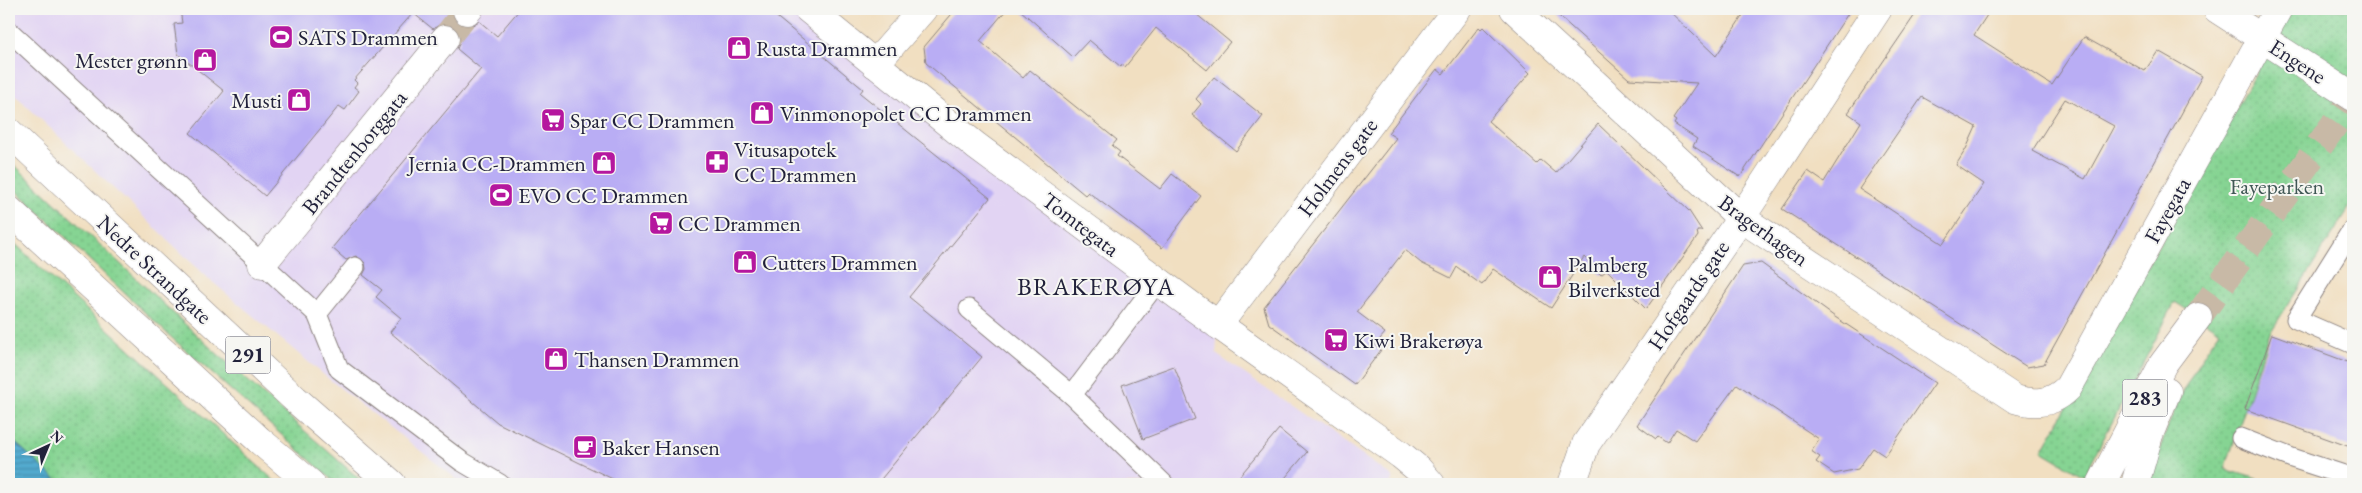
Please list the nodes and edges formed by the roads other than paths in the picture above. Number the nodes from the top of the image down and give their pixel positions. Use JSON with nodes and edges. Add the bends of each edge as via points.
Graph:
{"nodes":[{"id":1,"x":808,"y":9,"type":"edge"},
{"id":2,"x":923,"y":9,"type":"edge"},
{"id":3,"x":1457,"y":9,"type":"edge"},
{"id":4,"x":1514,"y":9,"type":"edge"},
{"id":5,"x":1878,"y":9,"type":"edge"},
{"id":6,"x":2217,"y":9,"type":"edge"},
{"id":7,"x":2278,"y":9,"type":"edge"},
{"id":8,"x":9,"y":31,"type":"edge"},
{"id":9,"x":445,"y":38,"type":"tunnel mouth"},
{"id":10,"x":2262,"y":38,"type":"junction"},
{"id":11,"x":875,"y":64,"type":"junction"},
{"id":12,"x":2353,"y":97,"type":"edge"},
{"id":13,"x":9,"y":132,"type":"edge"},
{"id":14,"x":9,"y":210,"type":"edge"},
{"id":15,"x":1741,"y":218,"type":"junction"},
{"id":16,"x":2353,"y":228,"type":"edge"},
{"id":17,"x":262,"y":264,"type":"junction"},
{"id":18,"x":355,"y":267,"type":"dead end"},
{"id":19,"x":1158,"y":281,"type":"junction"},
{"id":20,"x":969,"y":309,"type":"dead end"},
{"id":21,"x":317,"y":314,"type":"junction"},
{"id":22,"x":1218,"y":325,"type":"junction"},
{"id":23,"x":2353,"y":344,"type":"edge"},
{"id":24,"x":1072,"y":395,"type":"junction"},
{"id":25,"x":2047,"y":402,"type":"joint"},
{"id":26,"x":2241,"y":438,"type":"dead end"},
{"id":27,"x":2353,"y":478,"type":"edge"},
{"id":28,"x":310,"y":484,"type":"edge"},
{"id":29,"x":392,"y":484,"type":"edge"},
{"id":30,"x":500,"y":484,"type":"edge"},
{"id":31,"x":1164,"y":484,"type":"edge"},
{"id":32,"x":1431,"y":484,"type":"edge"},
{"id":33,"x":1572,"y":484,"type":"edge"},
{"id":34,"x":2101,"y":484,"type":"edge"},
{"id":35,"x":2135,"y":484,"type":"edge"}],
"edges":[{"from":1,"to":11,"type":"main road","name":"Tomtegata"},
{"from":2,"to":11,"type":"main road"},
{"from":3,"to":22,"type":"main road","name":"Holmens gate"},
{"from":4,"to":15,"type":"main road","name":"Bragerhagen"},
{"from":5,"to":15,"type":"main road","name":"Hofgaards gate"},
{"from":6,"to":10,"type":"main road","name":"Engene"},
{"from":7,"to":10,"type":"main road","name":"Fayegata"},
{"from":8,"to":17,"type":"lane"},
{"from":9,"to":17,"type":"main road","name":"Brandtenborggata"},
{"from":10,"to":12,"type":"main road","name":"Engene"},
{"from":10,"to":25,"type":"main road","name":"Fayegata","via":[[2068,388],[2060,397]]},
{"from":11,"to":19,"type":"main road","name":"Tomtegata","via":[[976,146]]},
{"from":13,"to":29,"type":"main road","name":"Nedre Strandgate","number":"291","via":[[295,399]]},
{"from":14,"to":28,"type":"main road","number":"291"},
{"from":15,"to":25,"type":"main road","name":"Bragerhagen","via":[[2015,398],[2032,404]]},
{"from":15,"to":33,"type":"main road","name":"Hofgaards gate","via":[[1586,444]]},
{"from":16,"to":23,"type":"lane","via":[[2296,319]]},
{"from":17,"to":21,"type":"lane"},
{"from":18,"to":21,"type":"lane"},
{"from":19,"to":22,"type":"main road","name":"Tomtegata"},
{"from":19,"to":24,"type":"lane"},
{"from":20,"to":24,"type":"lane"},
{"from":21,"to":30,"type":"lane","via":[[339,369],[460,461]]},
{"from":22,"to":32,"type":"main road","name":"Tomtegata","via":[[1401,455]]},
{"from":24,"to":31,"type":"lane"},
{"from":26,"to":27,"type":"lane"},
{"from":34,"to":35,"type":"main road","number":"283","via":[[2163,364],[2198,317],[2152,427]]}]}
